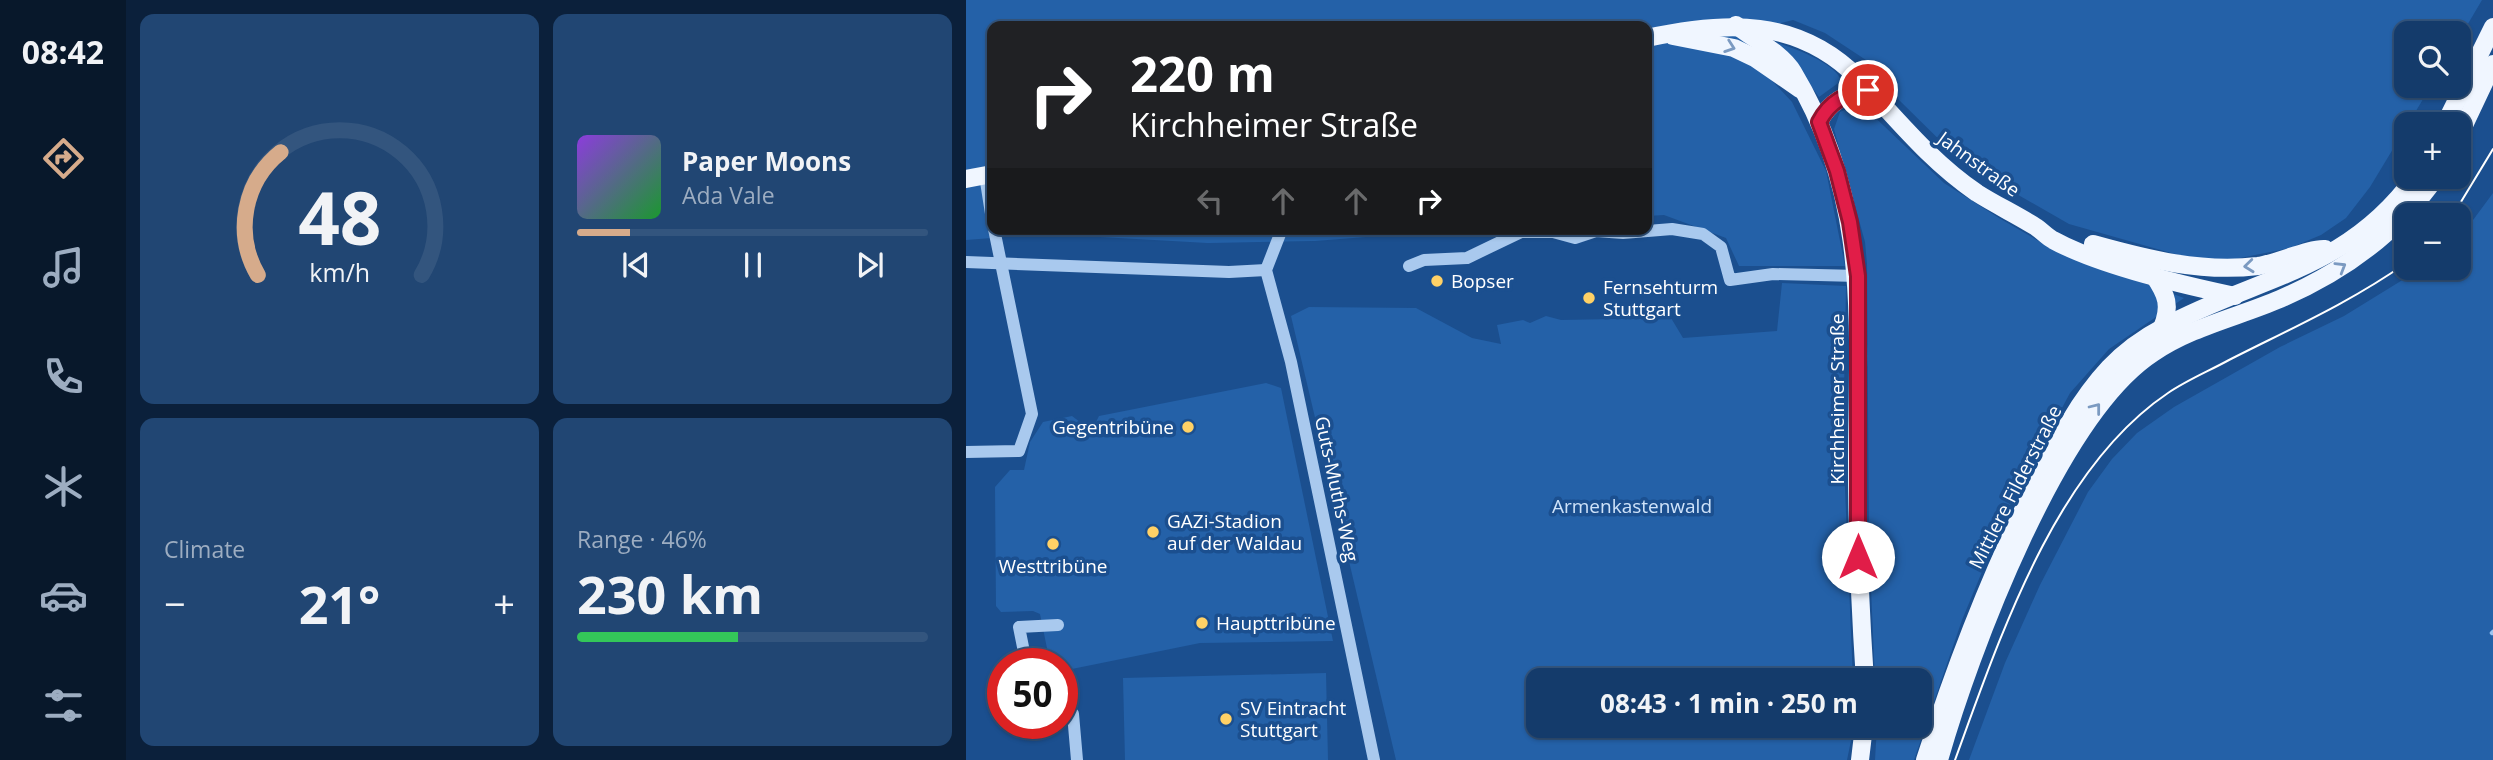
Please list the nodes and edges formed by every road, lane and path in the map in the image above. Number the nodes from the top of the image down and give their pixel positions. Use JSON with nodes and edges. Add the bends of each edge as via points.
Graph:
{"nodes":[{"id":1,"x":1736,"y":25,"type":"junction"},
{"id":2,"x":2493,"y":27,"type":"edge"},
{"id":3,"x":1655,"y":36,"type":"edge"},
{"id":4,"x":2493,"y":64,"type":"edge"},
{"id":5,"x":1800,"y":89,"type":"junction"},
{"id":6,"x":1868,"y":90,"type":"junction"},
{"id":7,"x":2451,"y":112,"type":"edge"},
{"id":8,"x":2470,"y":112,"type":"edge"},
{"id":9,"x":1819,"y":122,"type":"junction"},
{"id":10,"x":987,"y":174,"type":"edge"},
{"id":11,"x":966,"y":179,"type":"edge"},
{"id":12,"x":2405,"y":189,"type":"edge"},
{"id":13,"x":2427,"y":189,"type":"edge"},
{"id":14,"x":2036,"y":227,"type":"junction"},
{"id":15,"x":1652,"y":231,"type":"edge"},
{"id":16,"x":995,"y":235,"type":"edge"},
{"id":17,"x":1280,"y":235,"type":"edge"},
{"id":18,"x":1515,"y":235,"type":"edge"},
{"id":19,"x":1564,"y":235,"type":"edge"},
{"id":20,"x":1584,"y":235,"type":"edge"},
{"id":21,"x":2339,"y":249,"type":"junction"},
{"id":22,"x":966,"y":262,"type":"edge"},
{"id":23,"x":1001,"y":262,"type":"junction"},
{"id":24,"x":1409,"y":266,"type":"dead end"},
{"id":25,"x":1266,"y":270,"type":"junction"},
{"id":26,"x":1858,"y":276,"type":"junction"},
{"id":27,"x":2154,"y":276,"type":"junction"},
{"id":28,"x":2235,"y":296,"type":"junction"},
{"id":29,"x":2281,"y":299,"type":"junction"},
{"id":30,"x":2162,"y":328,"type":"junction"},
{"id":31,"x":966,"y":452,"type":"edge"},
{"id":32,"x":1058,"y":625,"type":"dead end"},
{"id":33,"x":1023,"y":648,"type":"edge"},
{"id":34,"x":1864,"y":668,"type":"edge"},
{"id":35,"x":1863,"y":738,"type":"edge"},
{"id":36,"x":1075,"y":739,"type":"edge"},
{"id":37,"x":1077,"y":760,"type":"edge"},
{"id":38,"x":1374,"y":760,"type":"edge"},
{"id":39,"x":1860,"y":760,"type":"edge"},
{"id":40,"x":1925,"y":760,"type":"edge"},
{"id":41,"x":1939,"y":760,"type":"edge"}],
"edges":[{"from":1,"to":3,"type":"main road","name":"Jahnstraße"},
{"from":1,"to":5,"type":"main road","name":"Kirchheimer Straße","via":[[1793,72]]},
{"from":1,"to":6,"type":"main road","name":"Jahnstraße","via":[[1775,31],[1810,44]]},
{"from":2,"to":7,"type":"main road"},
{"from":3,"to":5,"type":"main road","name":"Kirchheimer Straße","one_way":true,"via":[[1734,48]]},
{"from":4,"to":8,"type":"main road"},
{"from":5,"to":9,"type":"main road","name":"Kirchheimer Straße"},
{"from":6,"to":9,"type":"main road","via":[[1843,96]]},
{"from":6,"to":14,"type":"main road","name":"Jahnstraße","via":[[1930,157]]},
{"from":9,"to":26,"type":"main road","name":"Kirchheimer Straße","via":[[1850,222]]},
{"from":10,"to":11,"type":"main road"},
{"from":12,"to":21,"type":"main road"},
{"from":29,"to":13,"type":"main road","one_way":true,"via":[[2383,238]]},
{"from":21,"to":14,"type":"main road","name":"Jahnstraße","one_way":true,"via":[[2319,248],[2290,260],[2259,265],[2206,268],[2132,255]]},
{"from":14,"to":27,"type":"main road","name":"Jahnstraße","via":[[2053,240]]},
{"from":15,"to":26,"type":"street","via":[[1703,234],[1721,247],[1730,280],[1773,274]]},
{"from":16,"to":23,"type":"street"},
{"from":17,"to":25,"type":"street"},
{"from":18,"to":24,"type":"street","via":[[1466,258],[1424,260]]},
{"from":19,"to":20,"type":"street"},
{"from":21,"to":28,"type":"main road","name":"Mittlere Filderstraße","via":[[2289,276]]},
{"from":22,"to":23,"type":"street"},
{"from":23,"to":25,"type":"street"},
{"from":23,"to":31,"type":"street","via":[[1032,414],[1019,451]]},
{"from":25,"to":38,"type":"street","name":"Guts-Muths-Weg","via":[[1291,362]]},
{"from":26,"to":34,"type":"main road","name":"Kirchheimer Straße","via":[[1858,580]]},
{"from":27,"to":28,"type":"main road","name":"Jahnstraße"},
{"from":27,"to":30,"type":"main road","via":[[2166,293],[2169,309]]},
{"from":28,"to":29,"type":"main road","name":"Jahnstraße"},
{"from":28,"to":30,"type":"main road","name":"Mittlere Filderstraße"},
{"from":41,"to":29,"type":"main road","name":"Mittlere Filderstraße","one_way":true,"via":[[1967,674],[2018,551],[2088,418],[2119,379],[2153,352]]},
{"from":30,"to":40,"type":"main road","name":"Mittlere Filderstraße","via":[[2109,368],[2052,453],[2009,537]]},
{"from":32,"to":33,"type":"street","via":[[1019,627]]},
{"from":35,"to":39,"type":"main road"},
{"from":36,"to":37,"type":"street"}]}
